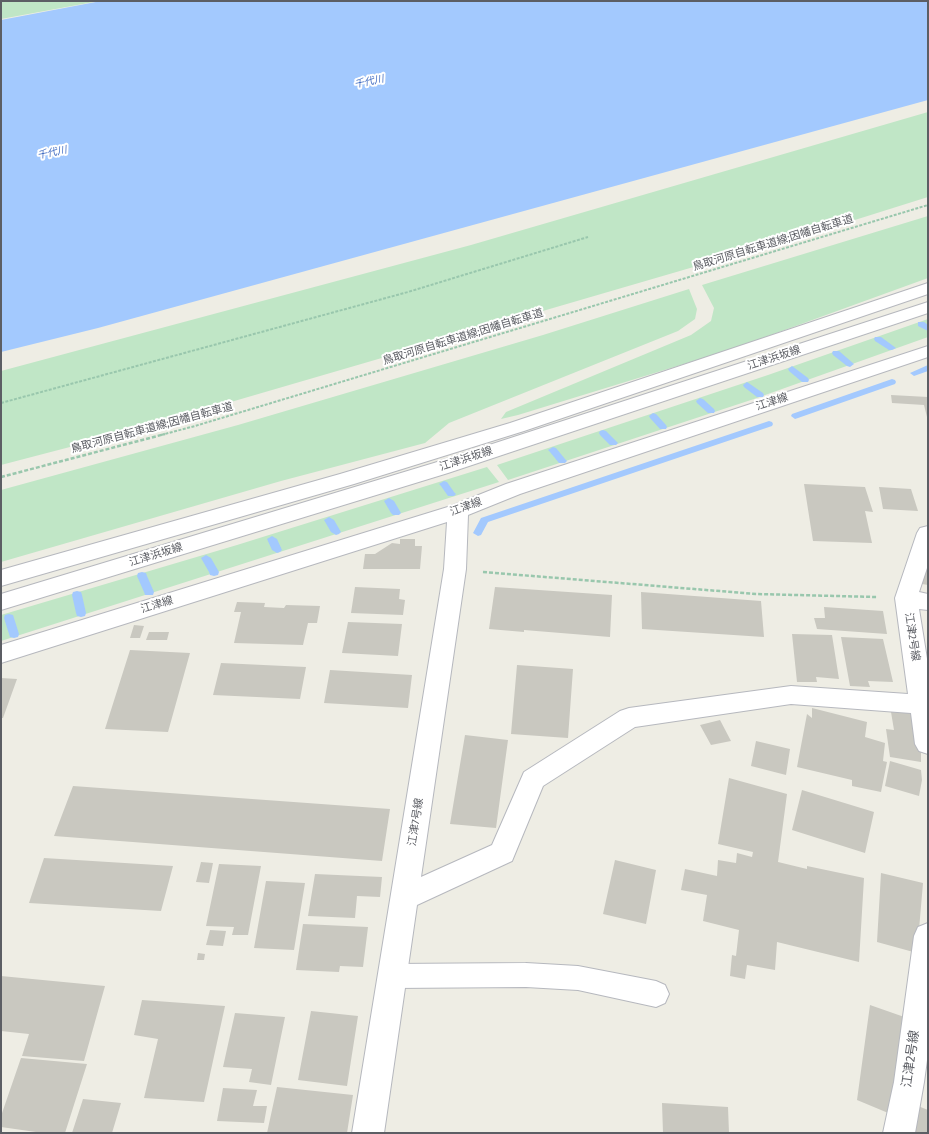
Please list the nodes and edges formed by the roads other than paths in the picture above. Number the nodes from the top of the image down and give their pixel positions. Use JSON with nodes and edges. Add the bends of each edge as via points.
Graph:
{"nodes":[{"id":1,"x":928,"y":288,"type":"edge"},
{"id":2,"x":928,"y":307,"type":"edge"},
{"id":3,"x":928,"y":351,"type":"edge"},
{"id":4,"x":458,"y":511,"type":"junction"},
{"id":5,"x":928,"y":533,"type":"edge"},
{"id":6,"x":1,"y":578,"type":"edge"},
{"id":7,"x":917,"y":600,"type":"edge"},
{"id":8,"x":1,"y":602,"type":"edge"},
{"id":9,"x":1,"y":654,"type":"edge"},
{"id":10,"x":925,"y":705,"type":"edge"},
{"id":11,"x":928,"y":744,"type":"edge"},
{"id":12,"x":405,"y":897,"type":"junction"},
{"id":13,"x":928,"y":936,"type":"edge"},
{"id":14,"x":393,"y":976,"type":"junction"},
{"id":15,"x":656,"y":994,"type":"dead end"},
{"id":16,"x":924,"y":996,"type":"edge"},
{"id":17,"x":368,"y":1133,"type":"edge"},
{"id":18,"x":899,"y":1133,"type":"edge"}],
"edges":[{"from":1,"to":6,"type":"street","via":[[517,427],[347,479]]},
{"from":2,"to":8,"type":"street","name":"江津浜坂線","via":[[441,468]]},
{"from":3,"to":4,"type":"street","name":"江津線","via":[[624,451]]},
{"from":4,"to":9,"type":"street","name":"江津線"},
{"from":4,"to":12,"type":"street","name":"江津7号線","via":[[455,569]]},
{"from":5,"to":7,"type":"street","name":"江津2号線"},
{"from":7,"to":10,"type":"street","name":"江津2号線"},
{"from":10,"to":11,"type":"street","name":"江津2号線"},
{"from":10,"to":12,"type":"street","via":[[791,695],[629,718],[533,779],[502,853]]},
{"from":12,"to":14,"type":"street","name":"江津7号線"},
{"from":13,"to":16,"type":"street","name":"江津2号線"},
{"from":14,"to":15,"type":"lane","via":[[526,975],[578,978]]},
{"from":14,"to":17,"type":"street","name":"江津7号線"},
{"from":16,"to":18,"type":"street","name":"江津2号線"}]}
